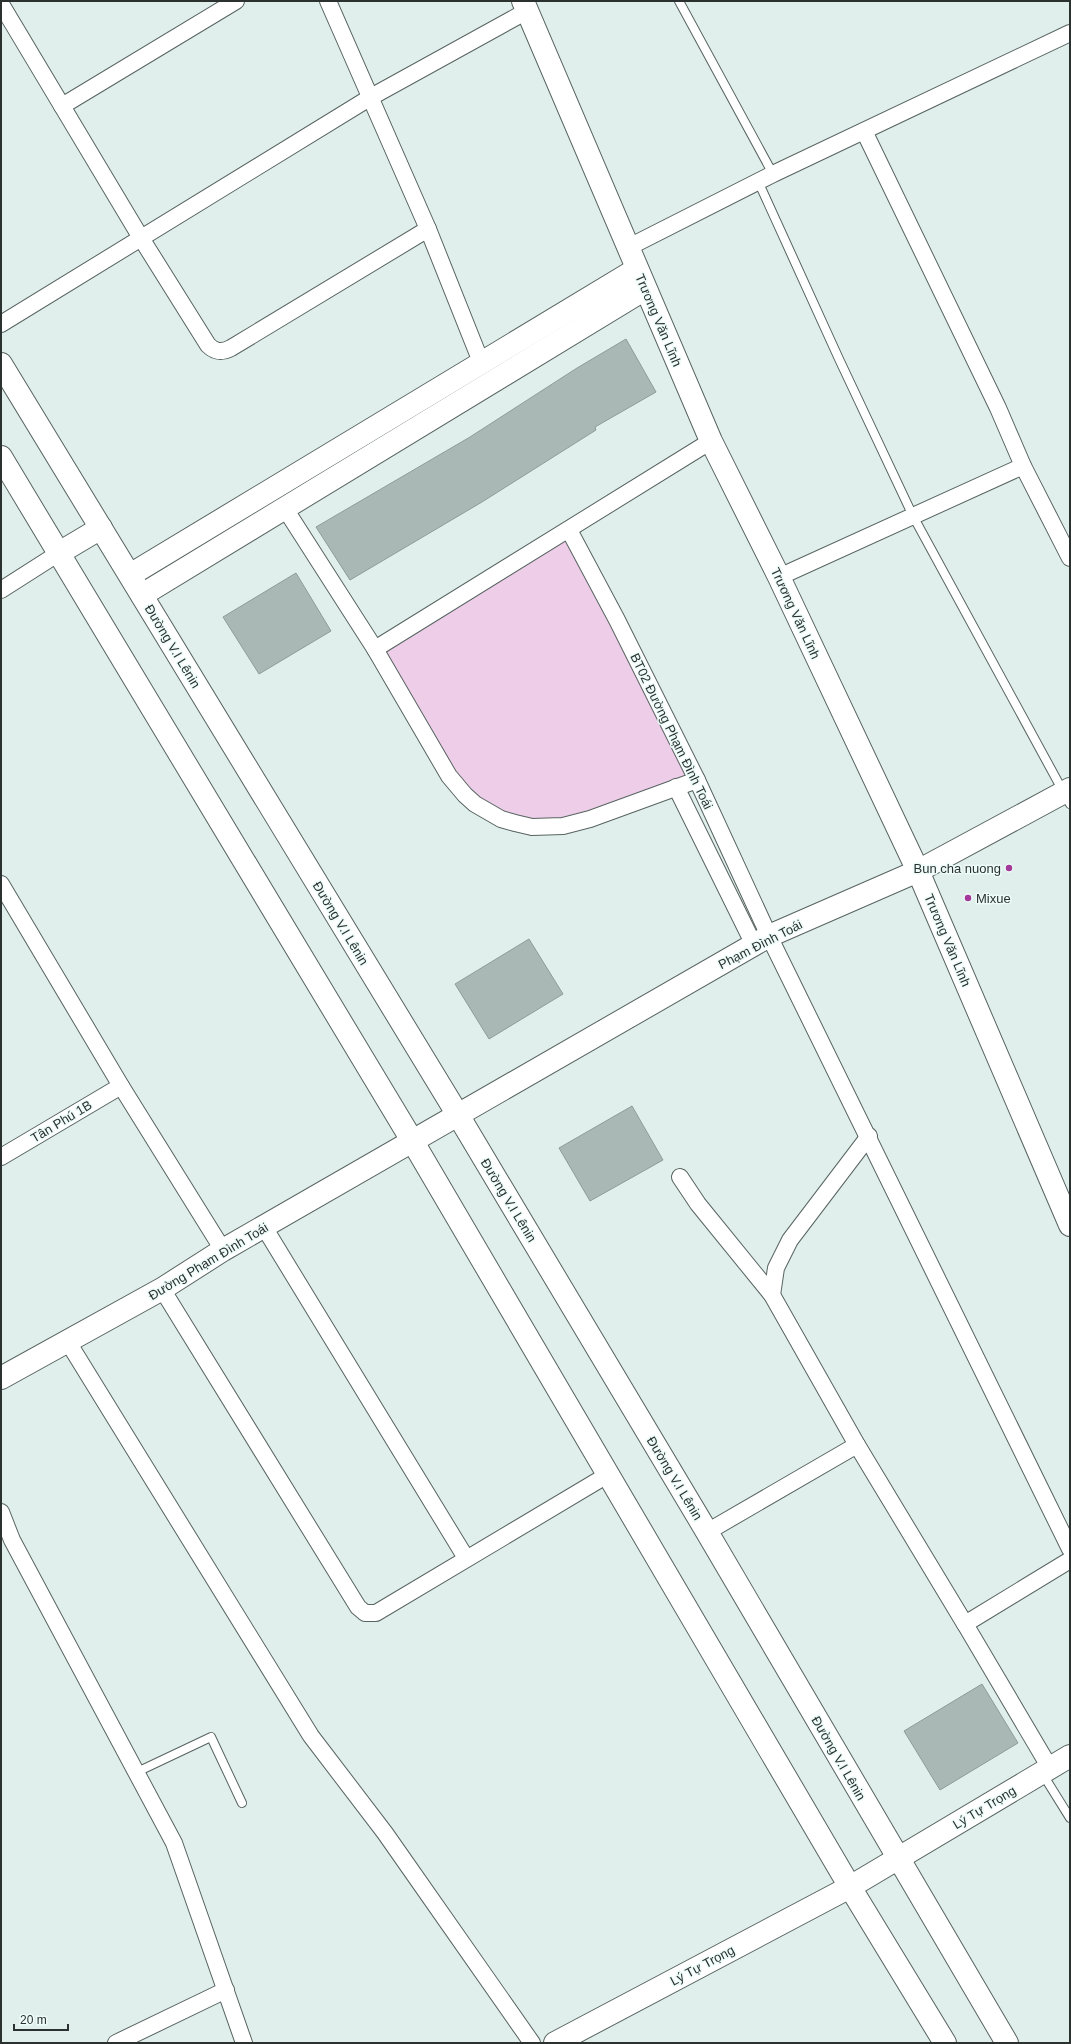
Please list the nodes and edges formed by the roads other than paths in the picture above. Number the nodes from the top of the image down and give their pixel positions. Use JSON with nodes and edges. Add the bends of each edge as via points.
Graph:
{"nodes":[{"id":1,"x":236,"y":1,"type":"edge"},
{"id":2,"x":328,"y":1,"type":"edge"},
{"id":3,"x":679,"y":1,"type":"edge"},
{"id":4,"x":1,"y":4,"type":"edge"},
{"id":5,"x":525,"y":6,"type":"edge"},
{"id":6,"x":1070,"y":33,"type":"edge"},
{"id":7,"x":371,"y":97,"type":"junction"},
{"id":8,"x":62,"y":106,"type":"junction"},
{"id":9,"x":864,"y":130,"type":"junction"},
{"id":10,"x":773,"y":174,"type":"junction"},
{"id":11,"x":758,"y":181,"type":"junction"},
{"id":12,"x":428,"y":228,"type":"junction"},
{"id":13,"x":141,"y":238,"type":"junction"},
{"id":14,"x":629,"y":248,"type":"junction"},
{"id":15,"x":641,"y":279,"type":"junction"},
{"id":16,"x":1,"y":324,"type":"edge"},
{"id":17,"x":481,"y":362,"type":"junction"},
{"id":18,"x":1,"y":364,"type":"edge"},
{"id":19,"x":711,"y":441,"type":"junction"},
{"id":20,"x":1,"y":457,"type":"edge"},
{"id":21,"x":1023,"y":466,"type":"junction"},
{"id":22,"x":284,"y":507,"type":"junction"},
{"id":23,"x":913,"y":516,"type":"junction"},
{"id":24,"x":101,"y":528,"type":"junction"},
{"id":25,"x":569,"y":530,"type":"junction"},
{"id":26,"x":59,"y":553,"type":"junction"},
{"id":27,"x":1070,"y":558,"type":"edge"},
{"id":28,"x":130,"y":575,"type":"junction"},
{"id":29,"x":779,"y":577,"type":"junction"},
{"id":30,"x":1,"y":590,"type":"edge"},
{"id":31,"x":142,"y":595,"type":"junction"},
{"id":32,"x":375,"y":649,"type":"junction"},
{"id":33,"x":697,"y":780,"type":"junction"},
{"id":34,"x":676,"y":787,"type":"junction"},
{"id":35,"x":1068,"y":795,"type":"edge"},
{"id":36,"x":918,"y":871,"type":"junction"},
{"id":37,"x":1,"y":884,"type":"edge"},
{"id":38,"x":762,"y":940,"type":"junction"},
{"id":39,"x":121,"y":1086,"type":"junction"},
{"id":40,"x":458,"y":1115,"type":"junction"},
{"id":41,"x":869,"y":1136,"type":"junction"},
{"id":42,"x":414,"y":1142,"type":"junction"},
{"id":43,"x":1,"y":1157,"type":"edge"},
{"id":44,"x":680,"y":1177,"type":"dead end"},
{"id":45,"x":1070,"y":1225,"type":"edge"},
{"id":46,"x":264,"y":1227,"type":"junction"},
{"id":47,"x":223,"y":1250,"type":"junction"},
{"id":48,"x":162,"y":1289,"type":"junction"},
{"id":49,"x":772,"y":1296,"type":"junction"},
{"id":50,"x":68,"y":1342,"type":"junction"},
{"id":51,"x":1,"y":1378,"type":"edge"},
{"id":52,"x":857,"y":1445,"type":"junction"},
{"id":53,"x":609,"y":1474,"type":"junction"},
{"id":54,"x":1,"y":1512,"type":"edge"},
{"id":55,"x":707,"y":1532,"type":"junction"},
{"id":56,"x":1070,"y":1549,"type":"edge"},
{"id":57,"x":466,"y":1558,"type":"junction"},
{"id":58,"x":1070,"y":1560,"type":"edge"},
{"id":59,"x":965,"y":1624,"type":"junction"},
{"id":60,"x":1070,"y":1756,"type":"edge"},
{"id":61,"x":1046,"y":1770,"type":"junction"},
{"id":62,"x":137,"y":1772,"type":"junction"},
{"id":63,"x":242,"y":1803,"type":"dead end"},
{"id":64,"x":1070,"y":1818,"type":"edge"},
{"id":65,"x":897,"y":1858,"type":"junction"},
{"id":66,"x":850,"y":1887,"type":"junction"},
{"id":67,"x":226,"y":1990,"type":"junction"},
{"id":68,"x":116,"y":2043,"type":"edge"},
{"id":69,"x":244,"y":2043,"type":"edge"},
{"id":70,"x":532,"y":2043,"type":"edge"},
{"id":71,"x":555,"y":2043,"type":"edge"},
{"id":72,"x":945,"y":2043,"type":"edge"},
{"id":73,"x":1007,"y":2043,"type":"edge"}],
"edges":[{"from":1,"to":8,"type":"street"},
{"from":2,"to":7,"type":"street"},
{"from":3,"to":10,"type":"lane"},
{"from":4,"to":8,"type":"street"},
{"from":5,"to":7,"type":"street"},
{"from":5,"to":14,"type":"street","name":"Trương Văn Lĩnh"},
{"from":6,"to":9,"type":"street"},
{"from":7,"to":12,"type":"street"},
{"from":7,"to":13,"type":"street"},
{"from":8,"to":13,"type":"street"},
{"from":9,"to":10,"type":"street"},
{"from":9,"to":21,"type":"street","via":[[998,408]]},
{"from":10,"to":11,"type":"street"},
{"from":11,"to":14,"type":"street"},
{"from":11,"to":23,"type":"lane"},
{"from":12,"to":13,"type":"street","via":[[224,352],[213,350],[208,345]]},
{"from":12,"to":17,"type":"street"},
{"from":13,"to":16,"type":"street"},
{"from":14,"to":15,"type":"street","name":"Trương Văn Lĩnh"},
{"from":15,"to":17,"type":"street"},
{"from":15,"to":19,"type":"street","name":"Trương Văn Lĩnh"},
{"from":15,"to":22,"type":"street"},
{"from":17,"to":28,"type":"street"},
{"from":18,"to":24,"type":"street","name":"Đường V.I Lênin"},
{"from":19,"to":25,"type":"street"},
{"from":19,"to":29,"type":"street","name":"Trương Văn Lĩnh"},
{"from":20,"to":26,"type":"street"},
{"from":21,"to":23,"type":"street"},
{"from":21,"to":27,"type":"street"},
{"from":22,"to":31,"type":"street"},
{"from":22,"to":32,"type":"street"},
{"from":23,"to":29,"type":"street"},
{"from":23,"to":35,"type":"lane"},
{"from":24,"to":26,"type":"street"},
{"from":24,"to":28,"type":"street","name":"Đường V.I Lênin"},
{"from":25,"to":32,"type":"street"},
{"from":25,"to":33,"type":"street","name":"BT02 Đường Phạm Đình Toái","via":[[618,620]]},
{"from":26,"to":30,"type":"street"},
{"from":26,"to":42,"type":"street"},
{"from":28,"to":31,"type":"street","name":"Đường V.I Lênin"},
{"from":29,"to":36,"type":"street","name":"Trương Văn Lĩnh"},
{"from":31,"to":40,"type":"street","name":"Đường V.I Lênin"},
{"from":32,"to":34,"type":"street","via":[[449,776],[475,804],[501,818],[532,827],[564,826]]},
{"from":33,"to":34,"type":"street"},
{"from":33,"to":38,"type":"street","name":"BT02 Đường Phạm Đình Toái"},
{"from":34,"to":38,"type":"street","name":"BT02 Đường Phạm Đình Toái"},
{"from":35,"to":36,"type":"street","name":"Phạm Đình Toái"},
{"from":36,"to":38,"type":"street","name":"Phạm Đình Toái"},
{"from":36,"to":45,"type":"street","name":"Trương Văn Lĩnh"},
{"from":37,"to":39,"type":"street"},
{"from":38,"to":40,"type":"street","name":"Phạm Đình Toái"},
{"from":38,"to":41,"type":"street"},
{"from":39,"to":43,"type":"street","name":"Tân Phú 1B"},
{"from":39,"to":47,"type":"street"},
{"from":40,"to":42,"type":"street","name":"Phạm Đình Toái"},
{"from":40,"to":55,"type":"street","name":"Đường V.I Lênin"},
{"from":41,"to":49,"type":"street","via":[[790,1240],[776,1268]]},
{"from":41,"to":56,"type":"street"},
{"from":42,"to":46,"type":"street","name":"Đường Phạm Đình Toái"},
{"from":42,"to":53,"type":"street"},
{"from":44,"to":49,"type":"street","via":[[698,1204]]},
{"from":46,"to":47,"type":"street","name":"Đường Phạm Đình Toái"},
{"from":46,"to":57,"type":"street"},
{"from":47,"to":48,"type":"street","name":"Đường Phạm Đình Toái"},
{"from":48,"to":50,"type":"street","name":"Đường Phạm Đình Toái"},
{"from":48,"to":57,"type":"street","via":[[361,1610],[369,1614],[376,1613]]},
{"from":49,"to":52,"type":"street"},
{"from":50,"to":51,"type":"street","name":"Đường Phạm Đình Toái"},
{"from":50,"to":70,"type":"street","via":[[311,1736],[385,1833]]},
{"from":52,"to":55,"type":"street"},
{"from":52,"to":59,"type":"street"},
{"from":53,"to":57,"type":"street"},
{"from":53,"to":66,"type":"street"},
{"from":54,"to":62,"type":"street","via":[[12,1540]]},
{"from":55,"to":65,"type":"street","name":"Đường V.I Lênin"},
{"from":58,"to":59,"type":"street"},
{"from":59,"to":61,"type":"street"},
{"from":60,"to":61,"type":"street","name":"Lý Tự Trọng"},
{"from":61,"to":64,"type":"lane"},
{"from":61,"to":65,"type":"street","name":"Lý Tự Trọng"},
{"from":62,"to":63,"type":"lane","via":[[211,1737]]},
{"from":62,"to":67,"type":"street","via":[[176,1850]]},
{"from":65,"to":66,"type":"street","name":"Lý Tự Trọng"},
{"from":65,"to":73,"type":"street","name":"Đường V.I Lênin"},
{"from":66,"to":71,"type":"street","name":"Lý Tự Trọng"},
{"from":66,"to":72,"type":"street"},
{"from":67,"to":68,"type":"street"},
{"from":67,"to":69,"type":"street"}]}
